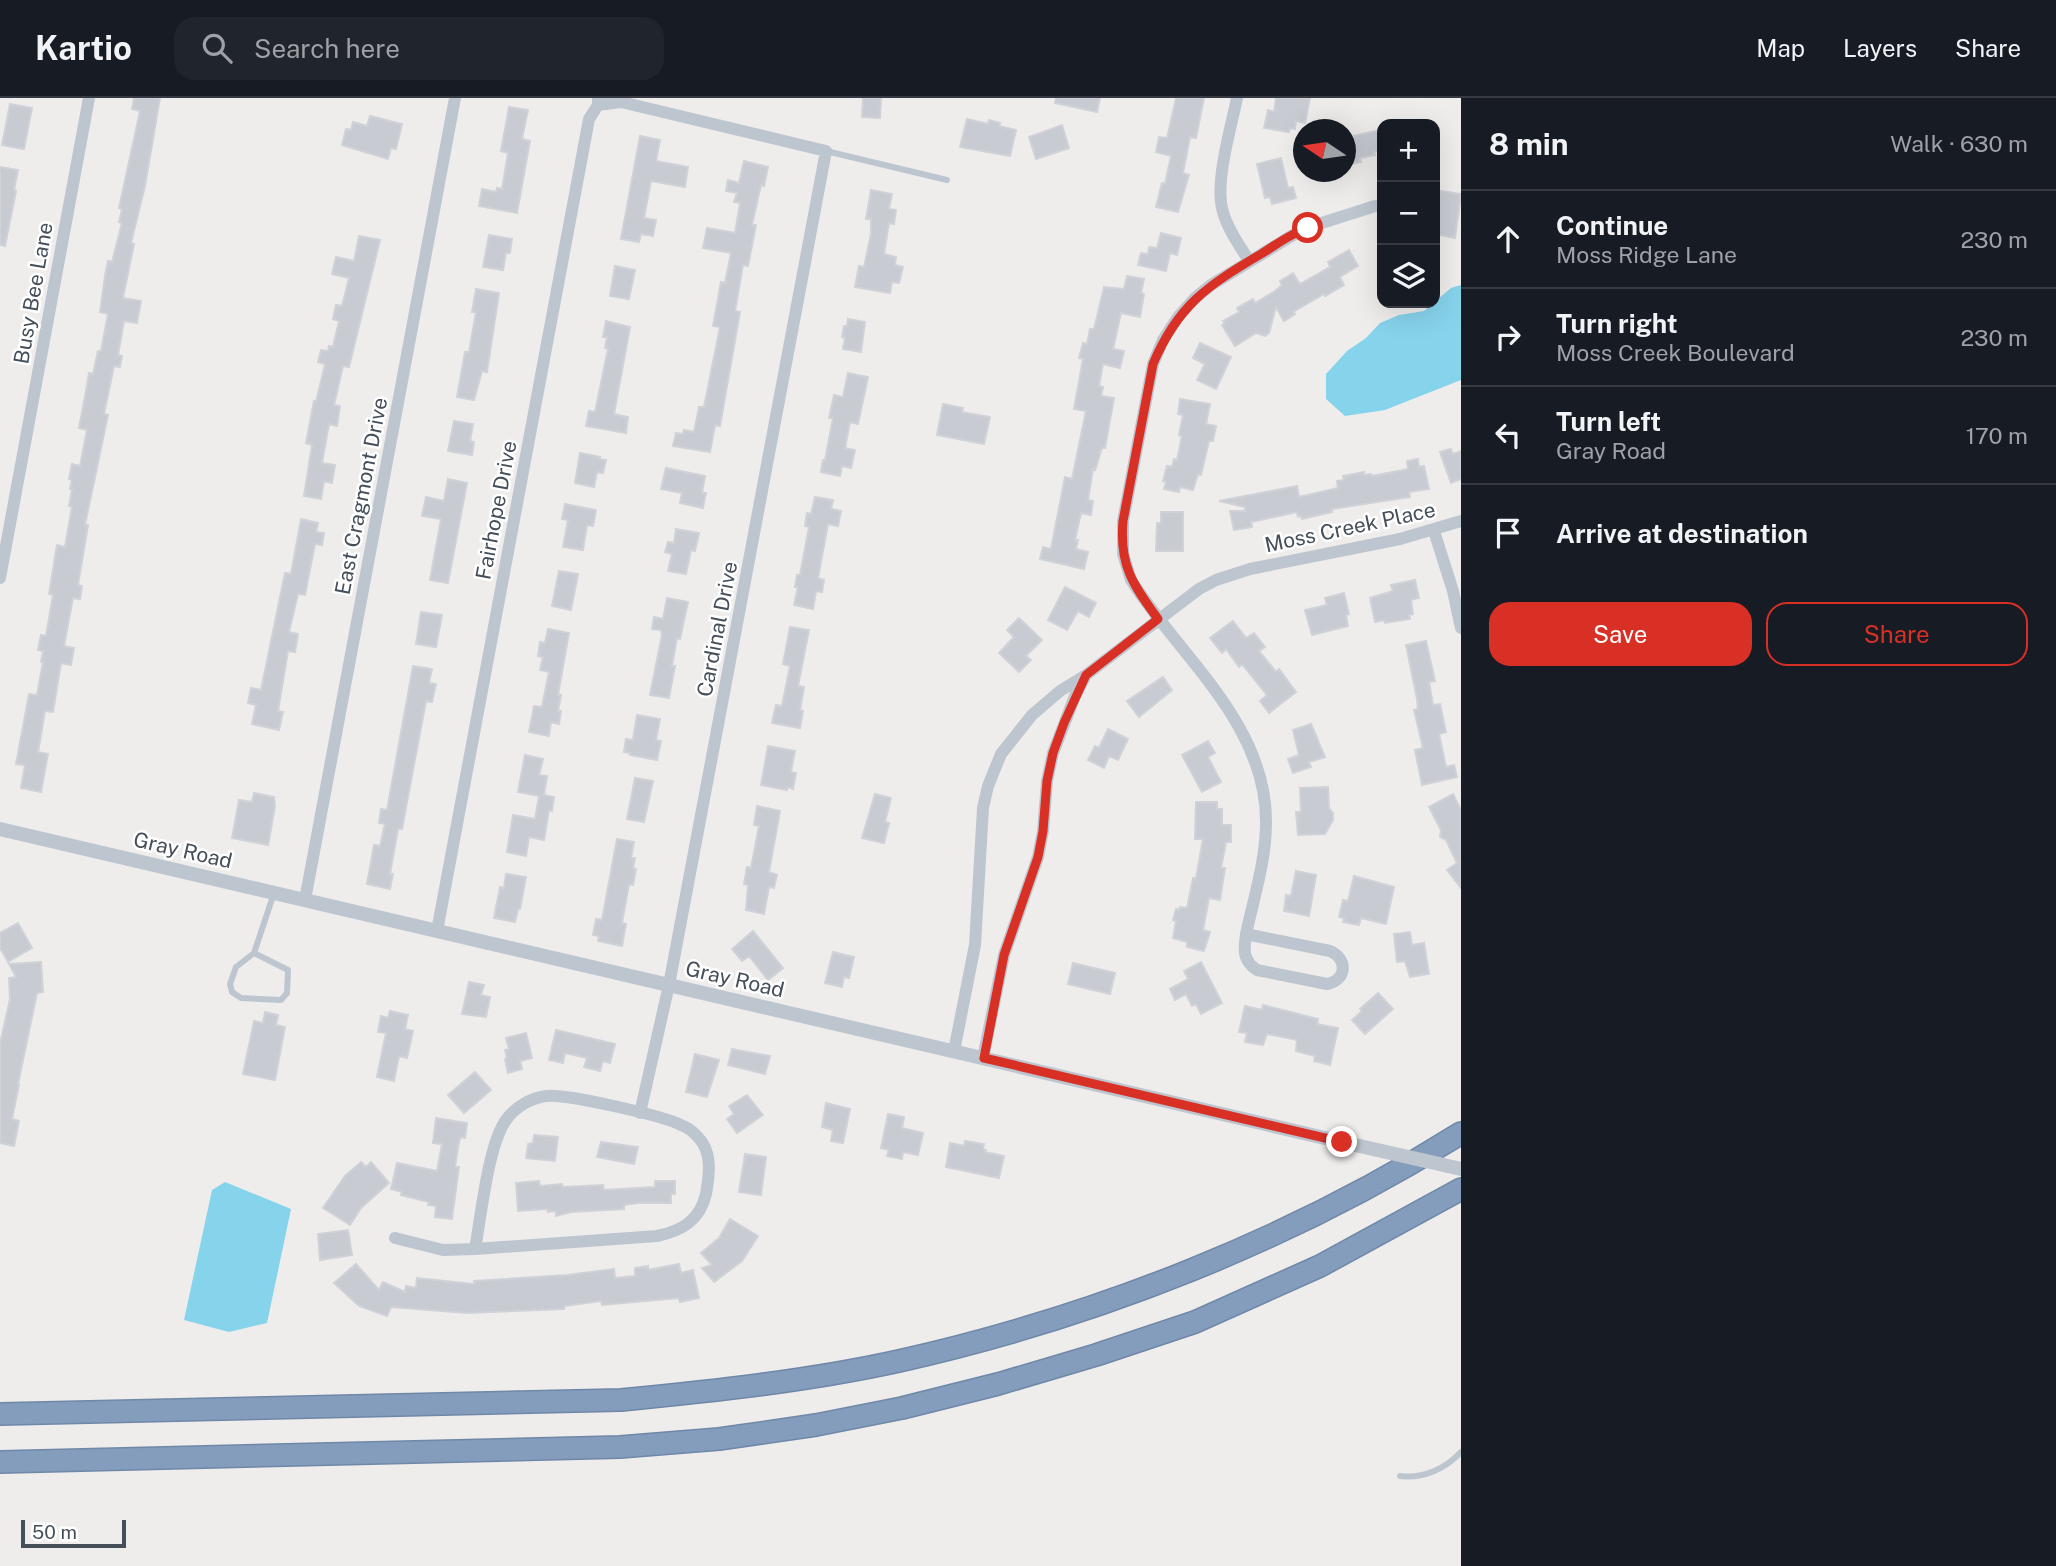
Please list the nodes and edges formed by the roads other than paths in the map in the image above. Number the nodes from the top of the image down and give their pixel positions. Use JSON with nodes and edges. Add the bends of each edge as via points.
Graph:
{"nodes":[{"id":1,"x":89,"y":98,"type":"edge"},
{"id":2,"x":455,"y":98,"type":"edge"},
{"id":3,"x":1237,"y":98,"type":"edge"},
{"id":4,"x":598,"y":102,"type":"edge"},
{"id":5,"x":826,"y":151,"type":"junction"},
{"id":6,"x":947,"y":180,"type":"dead end"},
{"id":7,"x":1375,"y":206,"type":"dead end"},
{"id":8,"x":1249,"y":261,"type":"junction"},
{"id":9,"x":1461,"y":522,"type":"edge"},
{"id":10,"x":1434,"y":531,"type":"junction"},
{"id":11,"x":0,"y":578,"type":"edge"},
{"id":12,"x":1158,"y":619,"type":"junction"},
{"id":13,"x":1461,"y":628,"type":"edge"},
{"id":14,"x":1086,"y":675,"type":"junction"},
{"id":15,"x":0,"y":829,"type":"edge"},
{"id":16,"x":274,"y":893,"type":"junction"},
{"id":17,"x":305,"y":900,"type":"junction"},
{"id":18,"x":437,"y":931,"type":"junction"},
{"id":19,"x":1246,"y":934,"type":"junction"},
{"id":20,"x":254,"y":953,"type":"junction"},
{"id":21,"x":669,"y":985,"type":"junction"},
{"id":22,"x":954,"y":1051,"type":"junction"},
{"id":23,"x":984,"y":1058,"type":"junction"},
{"id":24,"x":639,"y":1114,"type":"junction"},
{"id":25,"x":1461,"y":1133,"type":"edge"},
{"id":26,"x":1461,"y":1168,"type":"edge"},
{"id":27,"x":1461,"y":1189,"type":"edge"},
{"id":28,"x":395,"y":1238,"type":"dead end"},
{"id":29,"x":475,"y":1250,"type":"junction"},
{"id":30,"x":0,"y":1414,"type":"edge"},
{"id":31,"x":1461,"y":1452,"type":"edge"},
{"id":32,"x":0,"y":1462,"type":"edge"},
{"id":33,"x":1400,"y":1476,"type":"dead end"}],
"edges":[{"from":1,"to":11,"type":"street","name":"Busy Bee Lane"},
{"from":2,"to":17,"type":"street","name":"East Cragmont Drive"},
{"from":3,"to":8,"type":"street","via":[[1220,200],[1228,226]]},
{"from":4,"to":5,"type":"street","via":[[621,102]]},
{"from":4,"to":18,"type":"street","name":"Fairhope Drive","via":[[589,118]]},
{"from":5,"to":6,"type":"lane"},
{"from":5,"to":21,"type":"street","name":"Cardinal Drive"},
{"from":7,"to":8,"type":"street","via":[[1303,229]]},
{"from":8,"to":12,"type":"street","via":[[1195,298],[1178,317],[1153,364],[1121,541],[1131,580]]},
{"from":9,"to":10,"type":"street","name":"Moss Creek Place"},
{"from":10,"to":12,"type":"street","name":"Moss Creek Place","via":[[1246,570],[1199,589]]},
{"from":10,"to":13,"type":"street"},
{"from":12,"to":14,"type":"street","name":"Moss Creek Place"},
{"from":12,"to":19,"type":"street","via":[[1238,722],[1259,771],[1266,809],[1265,842]]},
{"from":14,"to":22,"type":"street","name":"Moss Creek Place","via":[[1032,715],[1000,754],[988,786],[975,945]]},
{"from":14,"to":23,"type":"street","via":[[1053,753],[1038,857],[1004,955]]},
{"from":15,"to":16,"type":"street","name":"Gray Road"},
{"from":16,"to":17,"type":"street","name":"Gray Road"},
{"from":16,"to":20,"type":"lane"},
{"from":17,"to":18,"type":"street","name":"Gray Road"},
{"from":18,"to":21,"type":"street","name":"Gray Road"},
{"from":19,"to":19,"type":"street","via":[[1330,951],[1340,958],[1342,974],[1327,984],[1257,970],[1244,955]]},
{"from":20,"to":20,"type":"lane","via":[[236,967],[232,992],[241,999],[281,1000],[288,970]]},
{"from":21,"to":22,"type":"street","name":"Gray Road"},
{"from":21,"to":24,"type":"street","name":"Cardinal Drive"},
{"from":22,"to":23,"type":"street","name":"Gray Road"},
{"from":23,"to":26,"type":"street","name":"Gray Road","bridge":true},
{"from":24,"to":29,"type":"street","via":[[557,1096],[535,1099],[514,1111],[495,1143]]},
{"from":24,"to":29,"type":"street","via":[[683,1126],[701,1141],[706,1152],[709,1174],[704,1199],[687,1225],[657,1236]]},
{"from":25,"to":30,"type":"highway","via":[[1399,1172],[1308,1218],[1180,1274],[1091,1307],[898,1361],[713,1391],[621,1400]]},
{"from":27,"to":32,"type":"highway","via":[[1320,1266],[1195,1322],[998,1384],[816,1425],[620,1447]]},
{"from":28,"to":29,"type":"street","via":[[443,1250]]},
{"from":31,"to":33,"type":"lane","via":[[1437,1470],[1415,1478]]}]}
